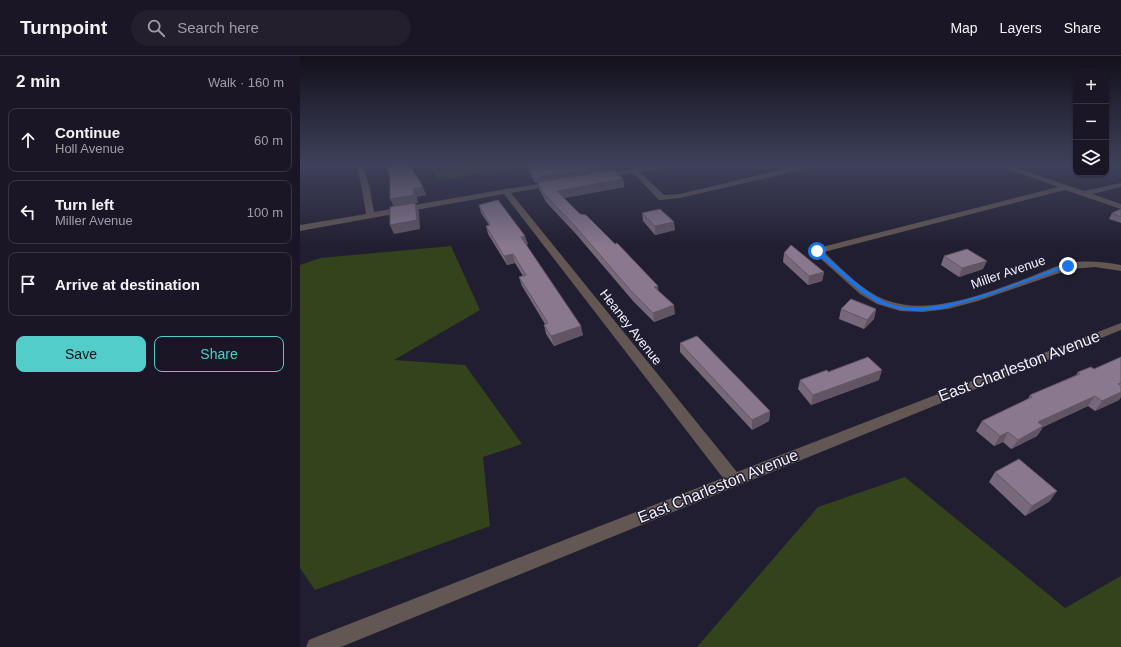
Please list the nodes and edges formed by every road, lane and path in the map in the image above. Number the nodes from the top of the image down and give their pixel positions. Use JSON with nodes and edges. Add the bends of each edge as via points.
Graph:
{"nodes":[{"id":1,"x":506,"y":191,"type":"edge"},
{"id":2,"x":366,"y":192,"type":"edge"},
{"id":3,"x":503,"y":192,"type":"edge"},
{"id":4,"x":656,"y":192,"type":"edge"},
{"id":5,"x":699,"y":192,"type":"edge"},
{"id":6,"x":1050,"y":192,"type":"edge"},
{"id":7,"x":1075,"y":192,"type":"edge"},
{"id":8,"x":1093,"y":192,"type":"edge"},
{"id":9,"x":1083,"y":194,"type":"junction"},
{"id":10,"x":1121,"y":208,"type":"edge"},
{"id":11,"x":370,"y":216,"type":"junction"},
{"id":12,"x":300,"y":228,"type":"edge"},
{"id":13,"x":1121,"y":268,"type":"edge"},
{"id":14,"x":1121,"y":326,"type":"edge"},
{"id":15,"x":734,"y":480,"type":"junction"},
{"id":16,"x":316,"y":647,"type":"edge"}],
"edges":[{"from":1,"to":15,"type":"street","name":"Heaney Avenue"},
{"from":2,"to":11,"type":"street"},
{"from":3,"to":11,"type":"street"},
{"from":4,"to":5,"type":"street","via":[[662,198]]},
{"from":6,"to":13,"type":"street","name":"Miller Avenue","via":[[817,251],[862,290],[882,303],[903,309],[941,307],[1083,263]]},
{"from":7,"to":9,"type":"street"},
{"from":8,"to":9,"type":"street"},
{"from":9,"to":10,"type":"street"},
{"from":11,"to":12,"type":"street"},
{"from":14,"to":15,"type":"street","name":"East Charleston Avenue"},
{"from":15,"to":16,"type":"street","name":"East Charleston Avenue"}]}
